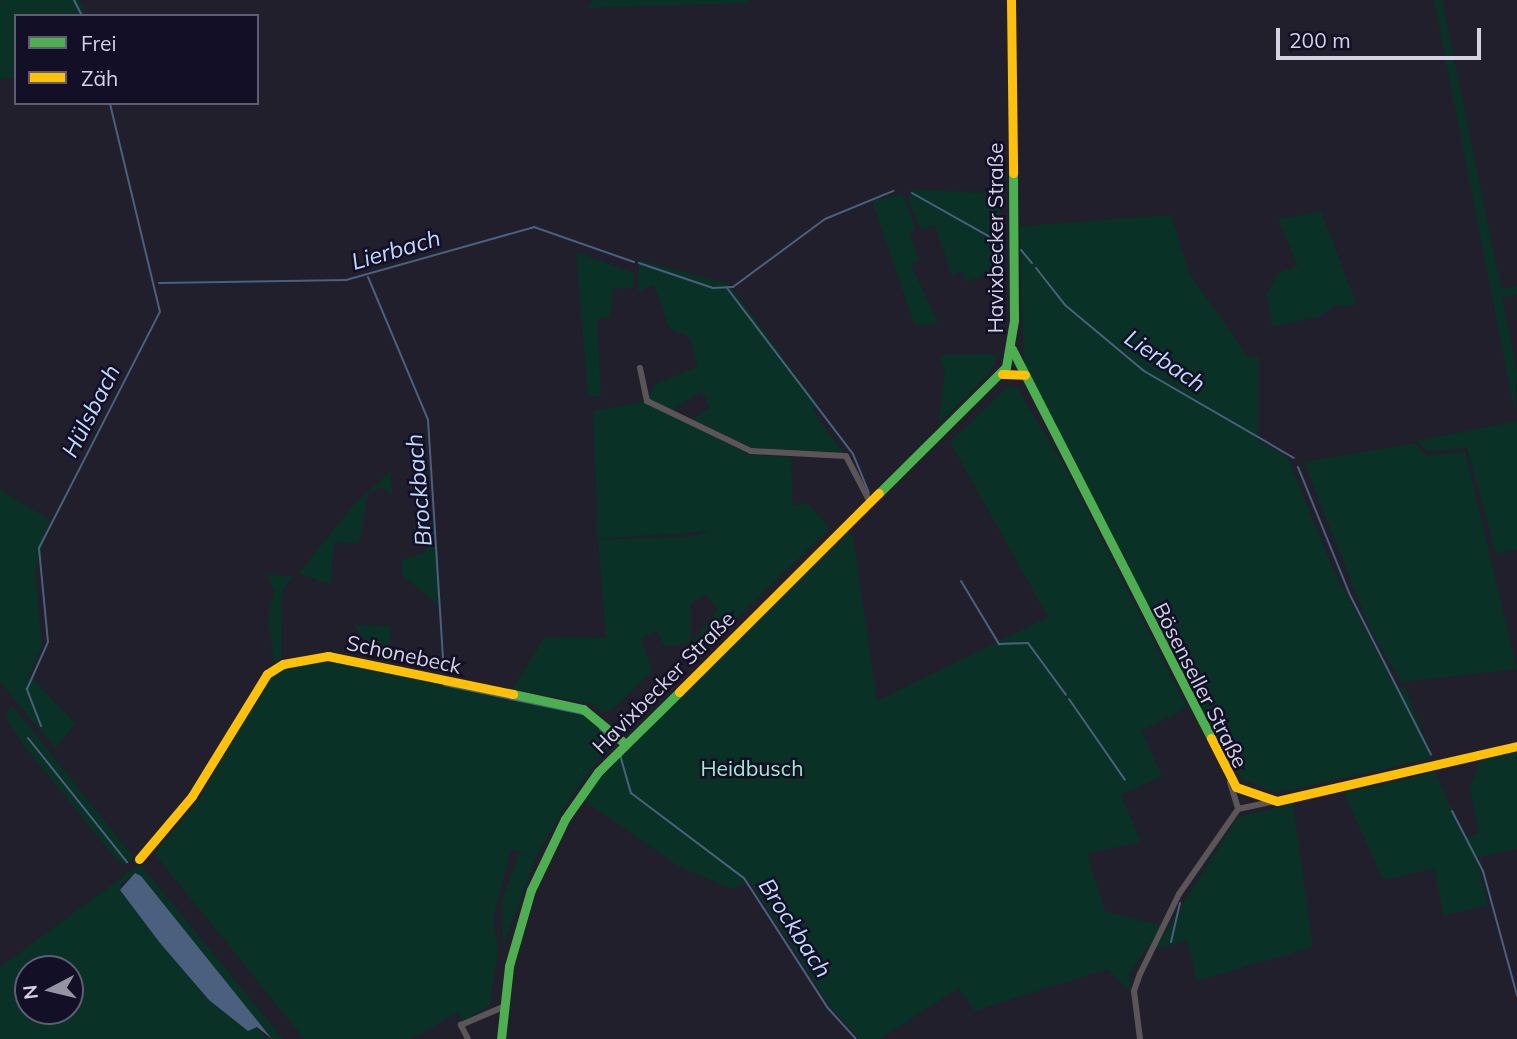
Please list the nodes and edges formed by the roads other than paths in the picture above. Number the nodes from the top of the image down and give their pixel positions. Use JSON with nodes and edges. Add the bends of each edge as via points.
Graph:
{"nodes":[{"id":1,"x":1011,"y":0,"type":"edge"},
{"id":2,"x":1012,"y":349,"type":"junction"},
{"id":3,"x":640,"y":368,"type":"dead end"},
{"id":4,"x":1002,"y":374,"type":"junction"},
{"id":5,"x":1025,"y":375,"type":"junction"},
{"id":6,"x":871,"y":504,"type":"junction"},
{"id":7,"x":623,"y":742,"type":"junction"},
{"id":8,"x":1517,"y":746,"type":"edge"},
{"id":9,"x":1230,"y":781,"type":"junction"},
{"id":10,"x":1277,"y":801,"type":"junction"},
{"id":11,"x":1238,"y":809,"type":"junction"},
{"id":12,"x":139,"y":859,"type":"dead end"},
{"id":13,"x":503,"y":1007,"type":"junction"},
{"id":14,"x":468,"y":1039,"type":"edge"},
{"id":15,"x":500,"y":1039,"type":"edge"},
{"id":16,"x":1140,"y":1039,"type":"edge"}],
"edges":[{"from":1,"to":2,"type":"street","name":"Havixbecker Straße"},
{"from":2,"to":4,"type":"street","name":"Havixbecker Straße"},
{"from":2,"to":5,"type":"street","name":"Bösenseller Straße"},
{"from":3,"to":6,"type":"street","via":[[647,401],[751,451],[846,456]]},
{"from":4,"to":5,"type":"street"},
{"from":4,"to":6,"type":"street","name":"Havixbecker Straße"},
{"from":5,"to":9,"type":"street","name":"Bösenseller Straße"},
{"from":6,"to":7,"type":"street","name":"Havixbecker Straße"},
{"from":7,"to":12,"type":"street","name":"Schonebeck","via":[[583,709],[328,656],[283,664],[267,674],[192,796]]},
{"from":7,"to":13,"type":"street","name":"Havixbecker Straße","via":[[580,797],[545,858],[519,928]]},
{"from":8,"to":10,"type":"street","name":"Bösenseller Straße"},
{"from":9,"to":10,"type":"street","name":"Bösenseller Straße","via":[[1251,796]]},
{"from":9,"to":11,"type":"street"},
{"from":10,"to":11,"type":"street"},
{"from":11,"to":16,"type":"street","via":[[1180,894],[1140,974],[1134,991]]},
{"from":13,"to":14,"type":"street","via":[[461,1025]]},
{"from":13,"to":15,"type":"street","name":"Havixbecker Straße"}]}
